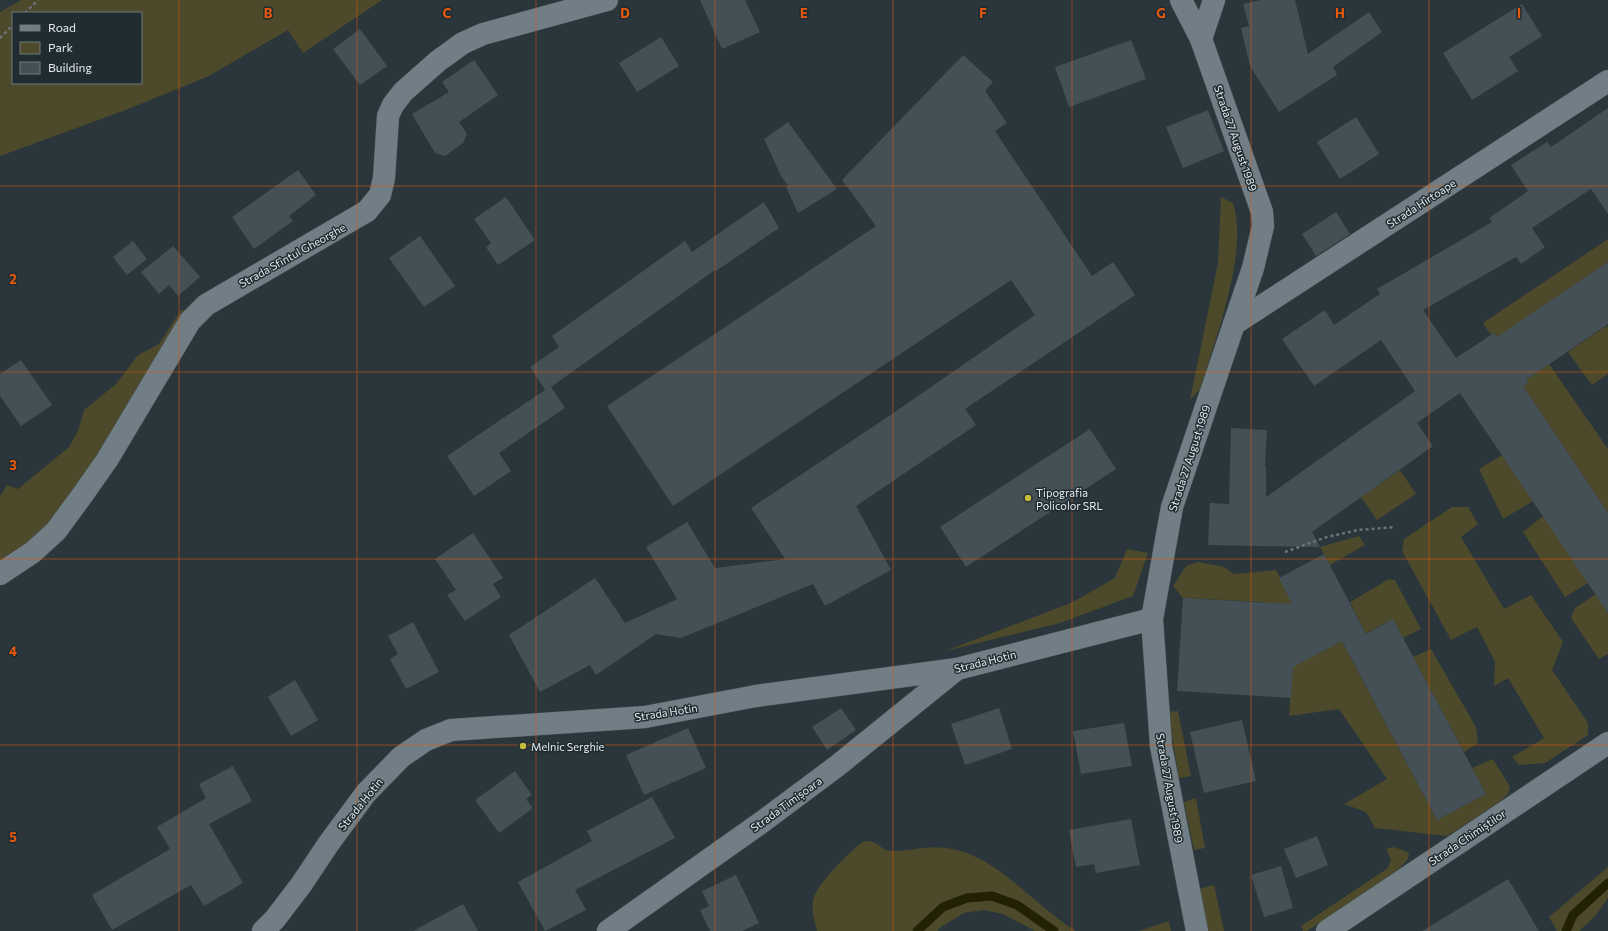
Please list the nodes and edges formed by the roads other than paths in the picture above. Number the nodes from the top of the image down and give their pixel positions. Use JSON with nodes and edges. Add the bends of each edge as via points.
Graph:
{"nodes":[{"id":1,"x":607,"y":0,"type":"edge"},
{"id":2,"x":1181,"y":0,"type":"edge"},
{"id":3,"x":1214,"y":0,"type":"edge"},
{"id":4,"x":1201,"y":39,"type":"junction"},
{"id":5,"x":1608,"y":81,"type":"edge"},
{"id":6,"x":1234,"y":324,"type":"junction"},
{"id":7,"x":0,"y":574,"type":"edge"},
{"id":8,"x":1152,"y":619,"type":"junction"},
{"id":9,"x":958,"y":669,"type":"junction"},
{"id":10,"x":1608,"y":743,"type":"edge"},
{"id":11,"x":263,"y":931,"type":"edge"},
{"id":12,"x":608,"y":931,"type":"edge"},
{"id":13,"x":1197,"y":931,"type":"edge"},
{"id":14,"x":1327,"y":931,"type":"edge"}],
"edges":[{"from":1,"to":7,"type":"street","name":"Strada Sfîntul Gheorghe","via":[[510,26],[463,43],[403,92],[388,116],[380,195],[367,211],[206,305],[190,321],[107,460],[56,531],[33,552]]},
{"from":2,"to":4,"type":"street","name":"Strada 27 August 1989"},
{"from":3,"to":4,"type":"street"},
{"from":4,"to":6,"type":"street","name":"Strada 27 August 1989","via":[[1262,212],[1260,242]]},
{"from":5,"to":6,"type":"street","name":"Strada Hîrtoape"},
{"from":6,"to":8,"type":"street","name":"Strada 27 August 1989","via":[[1172,508]]},
{"from":8,"to":9,"type":"street","name":"Strada Hotin"},
{"from":8,"to":13,"type":"street","name":"Strada 27 August 1989","via":[[1161,746]]},
{"from":9,"to":11,"type":"street","name":"Strada Hotin","via":[[756,696],[645,717],[451,730],[426,740],[401,757],[366,793],[301,885]]},
{"from":9,"to":12,"type":"street","name":"Strada Timișoara","via":[[837,766]]},
{"from":10,"to":14,"type":"street","name":"Strada Chimiștilor"}]}
